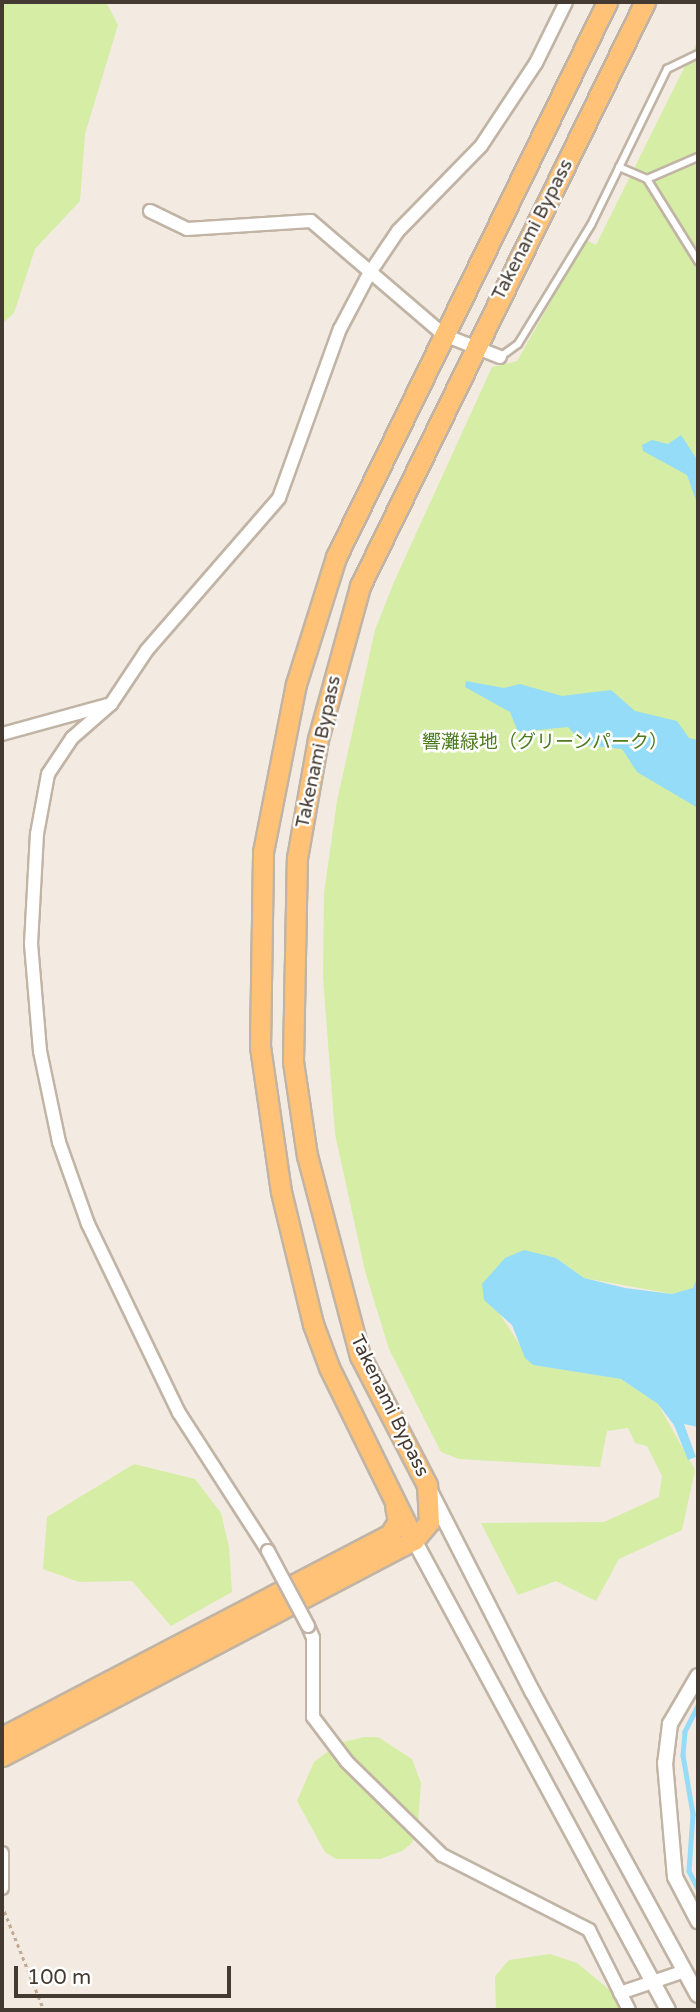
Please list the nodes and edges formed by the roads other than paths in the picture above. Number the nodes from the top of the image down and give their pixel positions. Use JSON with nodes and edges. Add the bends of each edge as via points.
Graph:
{"nodes":[{"id":1,"x":566,"y":2,"type":"edge"},
{"id":2,"x":607,"y":2,"type":"edge"},
{"id":3,"x":645,"y":2,"type":"edge"},
{"id":4,"x":698,"y":54,"type":"edge"},
{"id":5,"x":698,"y":157,"type":"edge"},
{"id":6,"x":620,"y":167,"type":"junction"},
{"id":7,"x":647,"y":179,"type":"junction"},
{"id":8,"x":150,"y":211,"type":"dead end"},
{"id":9,"x":698,"y":261,"type":"edge"},
{"id":10,"x":369,"y":274,"type":"junction"},
{"id":11,"x":444,"y":335,"type":"junction"},
{"id":12,"x":474,"y":350,"type":"junction"},
{"id":13,"x":500,"y":358,"type":"joint"},
{"id":14,"x":111,"y":704,"type":"junction"},
{"id":15,"x":2,"y":734,"type":"edge"},
{"id":16,"x":427,"y":1485,"type":"junction"},
{"id":17,"x":429,"y":1522,"type":"junction"},
{"id":18,"x":451,"y":1528,"type":"junction"},
{"id":19,"x":402,"y":1538,"type":"junction"},
{"id":20,"x":698,"y":1676,"type":"edge"},
{"id":21,"x":2,"y":1737,"type":"edge"},
{"id":22,"x":2,"y":1756,"type":"edge"},
{"id":23,"x":2,"y":1853,"type":"edge"},
{"id":24,"x":2,"y":1888,"type":"edge"},
{"id":25,"x":698,"y":1921,"type":"edge"},
{"id":26,"x":685,"y":1971,"type":"junction"},
{"id":27,"x":654,"y":1985,"type":"junction"},
{"id":28,"x":620,"y":1993,"type":"junction"},
{"id":29,"x":698,"y":1995,"type":"edge"},
{"id":30,"x":629,"y":2010,"type":"edge"},
{"id":31,"x":668,"y":2010,"type":"edge"}],
"edges":[{"from":1,"to":10,"type":"street","via":[[536,63],[481,146],[398,232]]},
{"from":2,"to":11,"type":"highway","name":"Takenami Bypass"},
{"from":3,"to":12,"type":"highway","name":"Takenami Bypass"},
{"from":4,"to":6,"type":"lane","via":[[667,69]]},
{"from":5,"to":7,"type":"lane"},
{"from":6,"to":7,"type":"lane"},
{"from":6,"to":13,"type":"lane","via":[[518,344]]},
{"from":7,"to":9,"type":"lane"},
{"from":8,"to":10,"type":"street","via":[[187,229],[311,221]]},
{"from":10,"to":11,"type":"street"},
{"from":10,"to":14,"type":"street","via":[[340,329],[279,498],[147,650]]},
{"from":11,"to":12,"type":"street"},
{"from":11,"to":19,"type":"highway","name":"Takenami Bypass","via":[[336,557],[296,684],[263,852],[259,945],[269,1129],[313,1324],[394,1502]]},
{"from":12,"to":13,"type":"street"},
{"from":12,"to":16,"type":"highway","name":"Takenami Bypass","via":[[360,586],[318,739],[297,858],[291,953],[293,1061],[307,1156],[333,1270],[360,1356]]},
{"from":14,"to":15,"type":"street"},
{"from":14,"to":28,"type":"street","bridge":true,"via":[[72,738],[48,774],[37,834],[32,944],[40,1051],[59,1142],[88,1224],[179,1413],[268,1551],[308,1626],[313,1638],[313,1717],[346,1762],[442,1855],[589,1930]]},
{"from":16,"to":17,"type":"highway","name":"Takenami Bypass"},
{"from":16,"to":18,"type":"street"},
{"from":17,"to":18,"type":"street"},
{"from":17,"to":19,"type":"highway"},
{"from":18,"to":26,"type":"street","via":[[532,1691]]},
{"from":19,"to":21,"type":"highway"},
{"from":19,"to":22,"type":"highway"},
{"from":19,"to":27,"type":"street","via":[[425,1561]]},
{"from":20,"to":25,"type":"street","via":[[670,1724],[665,1763],[675,1877]]},
{"from":23,"to":24,"type":"street"},
{"from":26,"to":27,"type":"street"},
{"from":26,"to":29,"type":"street"},
{"from":27,"to":28,"type":"street"},
{"from":27,"to":31,"type":"street"},
{"from":28,"to":30,"type":"street"}]}
